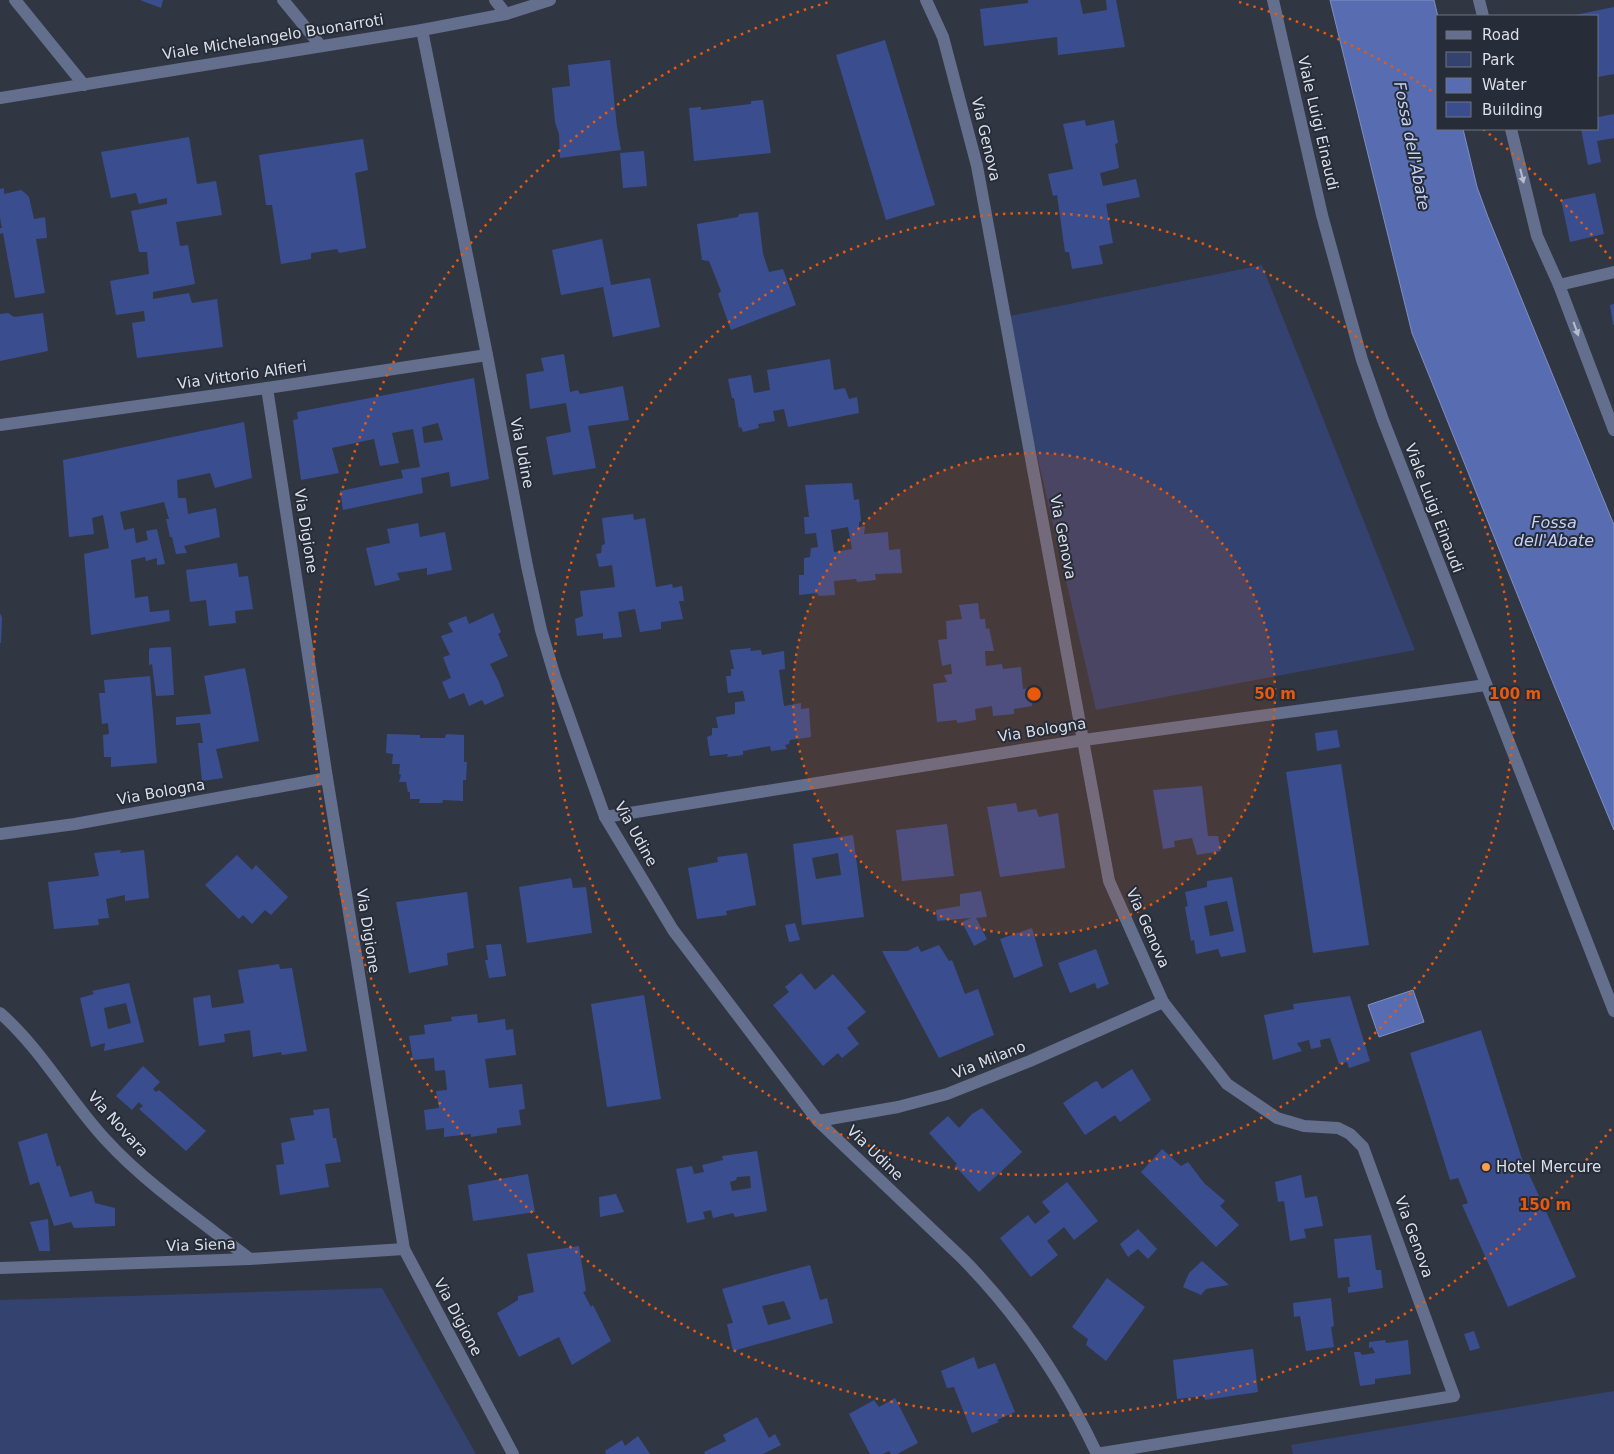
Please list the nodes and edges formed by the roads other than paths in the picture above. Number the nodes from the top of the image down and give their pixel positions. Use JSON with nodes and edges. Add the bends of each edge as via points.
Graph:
{"nodes":[{"id":1,"x":15,"y":0,"type":"edge"},
{"id":2,"x":283,"y":0,"type":"edge"},
{"id":3,"x":495,"y":0,"type":"edge"},
{"id":4,"x":550,"y":0,"type":"edge"},
{"id":5,"x":926,"y":0,"type":"edge"},
{"id":6,"x":1269,"y":0,"type":"edge"},
{"id":7,"x":1479,"y":0,"type":"edge"},
{"id":8,"x":1274,"y":6,"type":"edge"},
{"id":9,"x":506,"y":14,"type":"junction"},
{"id":10,"x":1483,"y":15,"type":"edge"},
{"id":11,"x":422,"y":30,"type":"junction"},
{"id":12,"x":320,"y":45,"type":"junction"},
{"id":13,"x":84,"y":85,"type":"junction"},
{"id":14,"x":0,"y":98,"type":"edge"},
{"id":15,"x":1511,"y":130,"type":"edge"},
{"id":16,"x":1614,"y":272,"type":"edge"},
{"id":17,"x":1559,"y":285,"type":"junction"},
{"id":18,"x":487,"y":355,"type":"junction"},
{"id":19,"x":267,"y":388,"type":"junction"},
{"id":20,"x":1609,"y":402,"type":"edge"},
{"id":21,"x":0,"y":425,"type":"edge"},
{"id":22,"x":1614,"y":430,"type":"edge"},
{"id":23,"x":1486,"y":685,"type":"junction"},
{"id":24,"x":1084,"y":740,"type":"junction"},
{"id":25,"x":327,"y":778,"type":"junction"},
{"id":26,"x":605,"y":818,"type":"junction"},
{"id":27,"x":0,"y":834,"type":"edge"},
{"id":28,"x":1163,"y":1002,"type":"junction"},
{"id":29,"x":1614,"y":1011,"type":"edge"},
{"id":30,"x":0,"y":1013,"type":"edge"},
{"id":31,"x":818,"y":1121,"type":"junction"},
{"id":32,"x":404,"y":1249,"type":"junction"},
{"id":33,"x":250,"y":1259,"type":"junction"},
{"id":34,"x":0,"y":1268,"type":"edge"},
{"id":35,"x":514,"y":1454,"type":"edge"},
{"id":36,"x":1096,"y":1454,"type":"edge"}],
"edges":[{"from":1,"to":13,"type":"street"},
{"from":2,"to":12,"type":"street"},
{"from":3,"to":9,"type":"street"},
{"from":4,"to":9,"type":"street","name":"Viale Michelangelo Buonarroti"},
{"from":5,"to":24,"type":"street","name":"Via Genova","via":[[943,37],[977,166]]},
{"from":6,"to":8,"type":"street"},
{"from":7,"to":10,"type":"street"},
{"from":8,"to":23,"type":"street","name":"Viale Luigi Einaudi","via":[[1322,215],[1362,360]]},
{"from":9,"to":11,"type":"street","name":"Viale Michelangelo Buonarroti"},
{"from":11,"to":12,"type":"street","name":"Viale Michelangelo Buonarroti"},
{"from":11,"to":18,"type":"street","name":"Via Udine"},
{"from":12,"to":13,"type":"street","name":"Viale Michelangelo Buonarroti"},
{"from":13,"to":14,"type":"street","name":"Viale Michelangelo Buonarroti"},
{"from":15,"to":17,"type":"street","one_way":true,"via":[[1537,236]]},
{"from":16,"to":17,"type":"street"},
{"from":17,"to":20,"type":"street","one_way":true},
{"from":18,"to":19,"type":"street","name":"Via Vittorio Alfieri"},
{"from":18,"to":26,"type":"street","name":"Via Udine","via":[[541,630]]},
{"from":19,"to":21,"type":"street","name":"Via Vittorio Alfieri"},
{"from":19,"to":25,"type":"street","name":"Via Digione"},
{"from":20,"to":22,"type":"street"},
{"from":23,"to":24,"type":"street","name":"Via Bologna"},
{"from":23,"to":29,"type":"street","name":"Viale Luigi Einaudi"},
{"from":24,"to":26,"type":"street","name":"Via Bologna"},
{"from":24,"to":28,"type":"street","name":"Via Genova","via":[[1109,881]]},
{"from":25,"to":27,"type":"street","name":"Via Bologna","via":[[75,824]]},
{"from":25,"to":32,"type":"street","name":"Via Digione"},
{"from":26,"to":31,"type":"street","name":"Via Udine","via":[[673,930]]},
{"from":28,"to":31,"type":"street","name":"Via Milano","via":[[947,1094],[898,1107]]},
{"from":28,"to":36,"type":"street","name":"Via Genova","via":[[1220,1076],[1240,1094],[1284,1121],[1342,1129],[1363,1147],[1454,1396]]},
{"from":30,"to":33,"type":"street","name":"Via Novara","via":[[28,1040],[126,1161]]},
{"from":31,"to":36,"type":"street","name":"Via Udine","via":[[963,1259],[995,1294],[1046,1363],[1071,1403]]},
{"from":32,"to":33,"type":"street","name":"Via Siena"},
{"from":32,"to":35,"type":"street","name":"Via Digione"},
{"from":33,"to":34,"type":"street","name":"Via Siena"}]}
